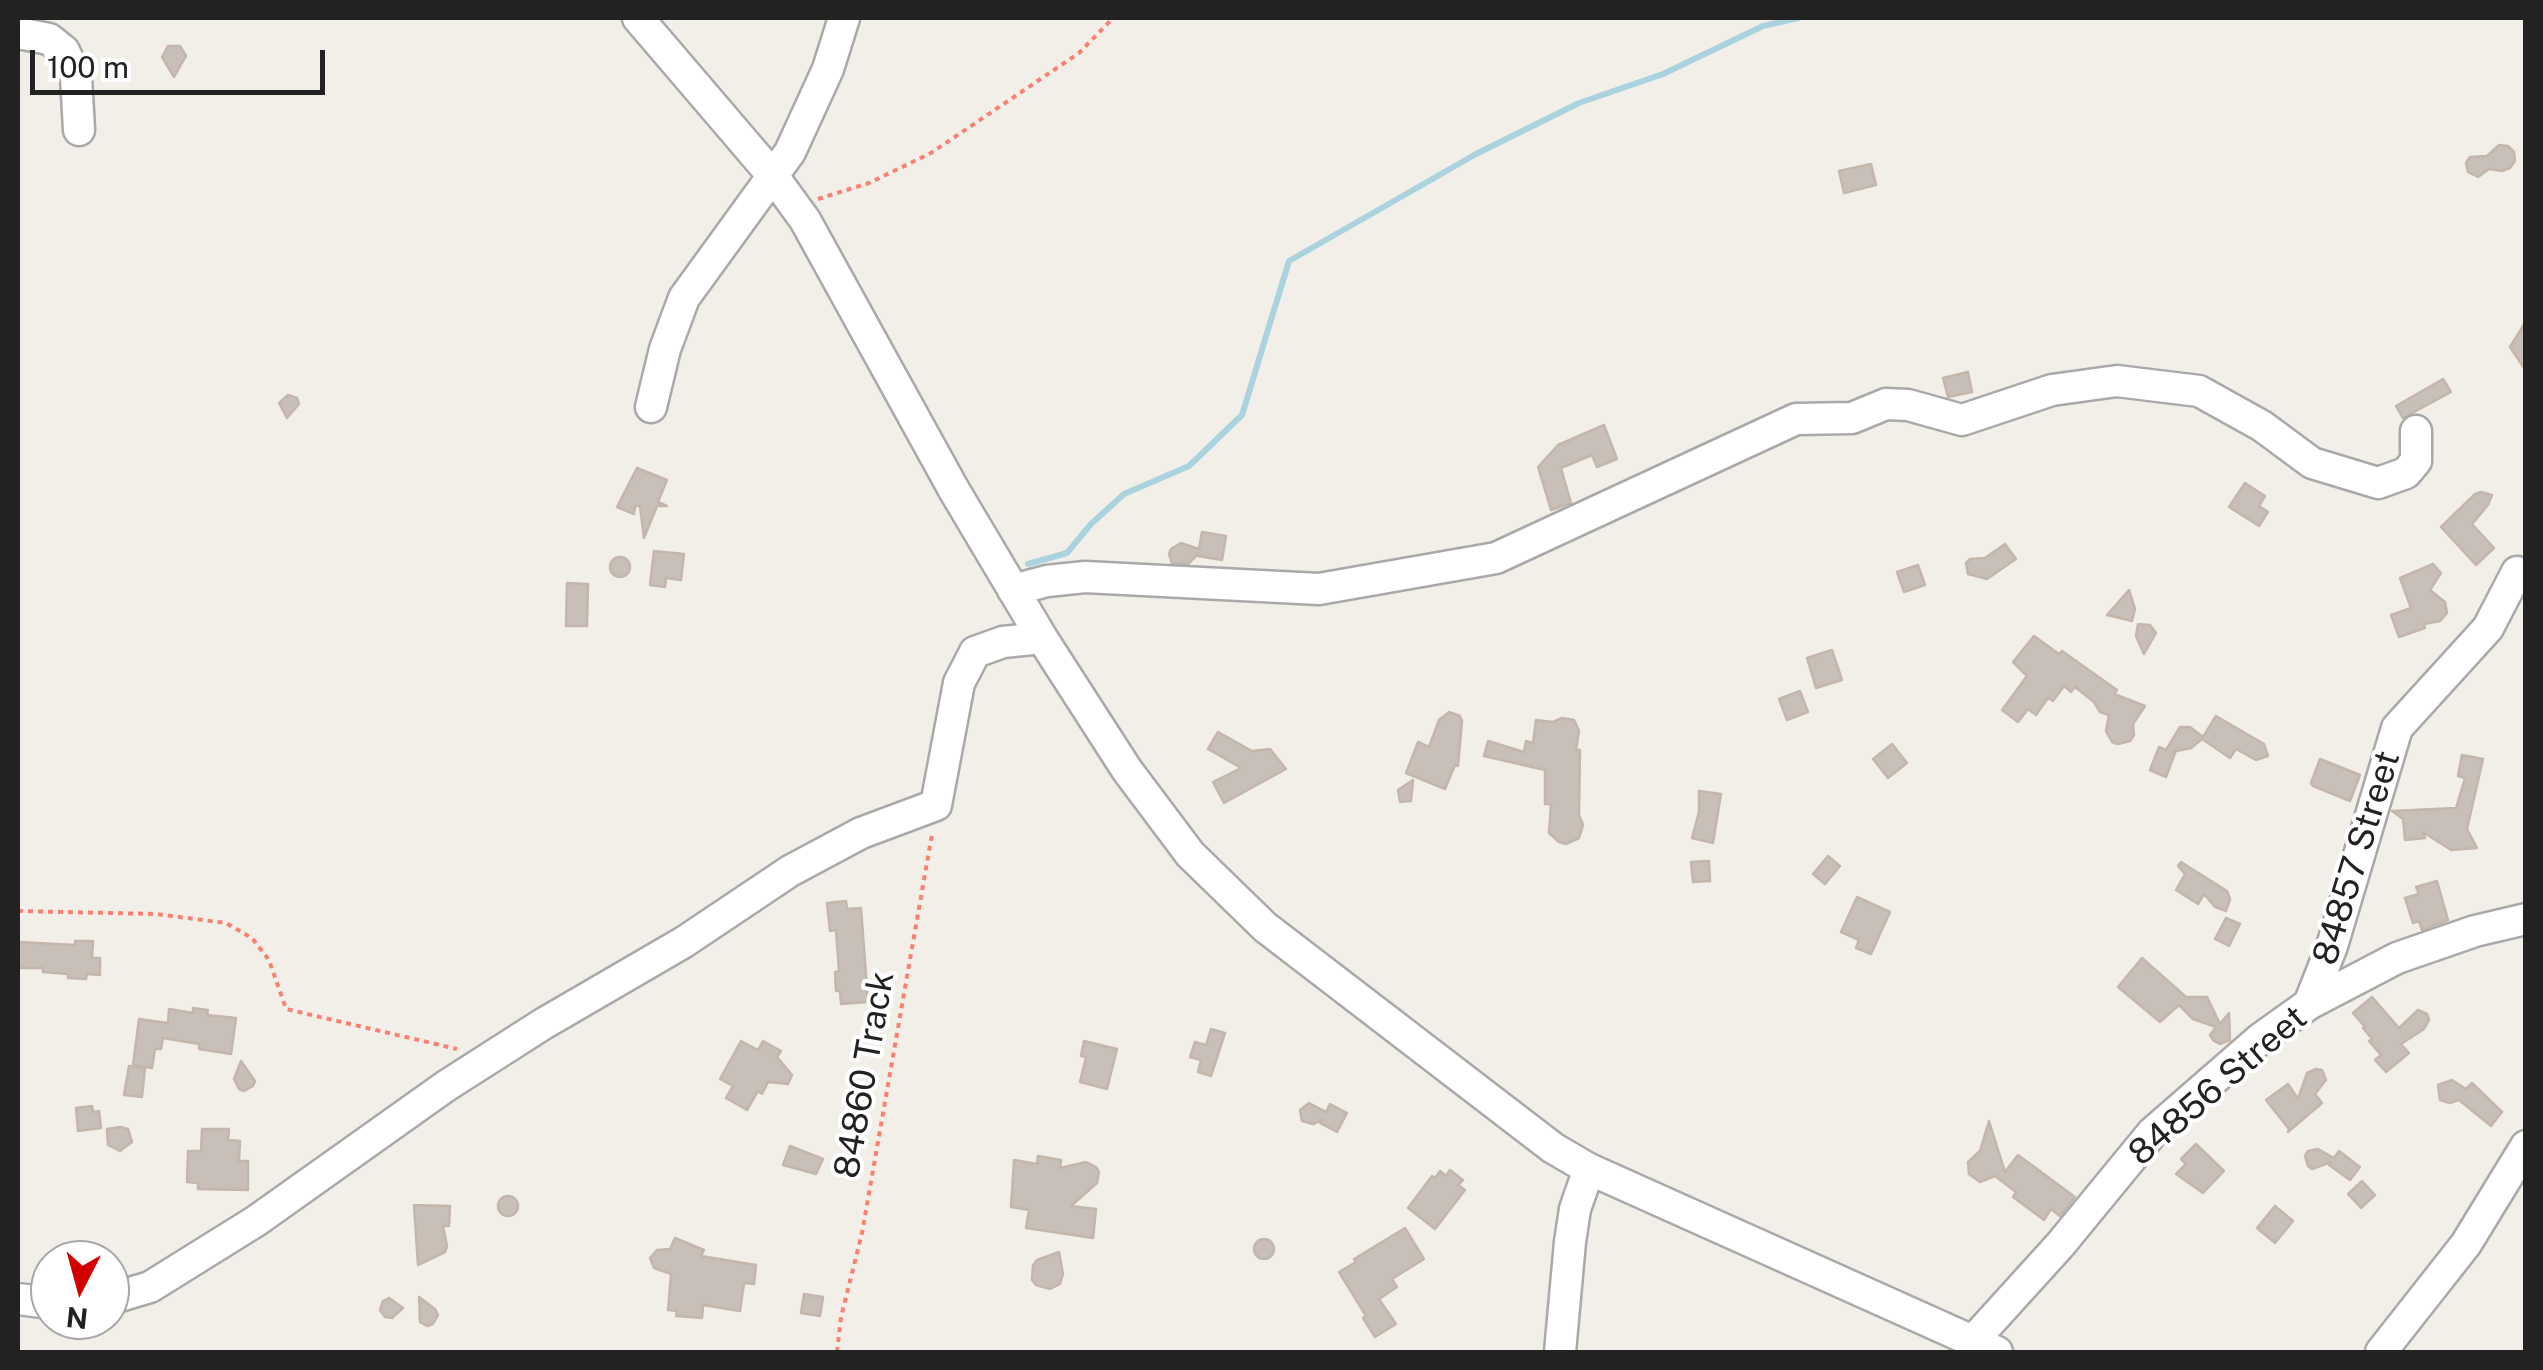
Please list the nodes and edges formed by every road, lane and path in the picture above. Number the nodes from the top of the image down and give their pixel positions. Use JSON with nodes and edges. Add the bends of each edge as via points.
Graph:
{"nodes":[{"id":1,"x":638,"y":18,"type":"edge"},
{"id":2,"x":844,"y":18,"type":"edge"},
{"id":3,"x":1113,"y":18,"type":"edge"},
{"id":4,"x":18,"y":34,"type":"edge"},
{"id":5,"x":79,"y":130,"type":"dead end"},
{"id":6,"x":773,"y":176,"type":"junction"},
{"id":7,"x":794,"y":206,"type":"junction"},
{"id":8,"x":651,"y":407,"type":"dead end"},
{"id":9,"x":2416,"y":430,"type":"dead end"},
{"id":10,"x":2517,"y":572,"type":"dead end"},
{"id":11,"x":1013,"y":590,"type":"junction"},
{"id":12,"x":1042,"y":638,"type":"junction"},
{"id":13,"x":936,"y":804,"type":"junction"},
{"id":14,"x":18,"y":910,"type":"edge"},
{"id":15,"x":2526,"y":919,"type":"edge"},
{"id":16,"x":2309,"y":1004,"type":"junction"},
{"id":17,"x":491,"y":1058,"type":"junction"},
{"id":18,"x":2526,"y":1146,"type":"edge"},
{"id":19,"x":1589,"y":1170,"type":"junction"},
{"id":20,"x":130,"y":1293,"type":"edge"},
{"id":21,"x":1984,"y":1347,"type":"edge"},
{"id":22,"x":836,"y":1352,"type":"edge"},
{"id":23,"x":1560,"y":1352,"type":"edge"},
{"id":24,"x":2381,"y":1352,"type":"edge"}],
"edges":[{"from":1,"to":6,"type":"street"},
{"from":2,"to":6,"type":"street","via":[[815,97]]},
{"from":3,"to":7,"type":"path","via":[[1079,53],[930,153],[869,183]]},
{"from":4,"to":5,"type":"street","via":[[49,39],[64,51],[76,76]]},
{"from":6,"to":7,"type":"street"},
{"from":6,"to":8,"type":"street","via":[[684,298]]},
{"from":7,"to":11,"type":"street"},
{"from":9,"to":11,"type":"street","via":[[2416,461],[2406,473],[2378,483],[2312,463],[2199,391],[2117,381],[2052,390],[1962,420],[1886,404],[1852,418],[1796,420],[1496,558],[1319,588],[1085,577]]},
{"from":10,"to":16,"type":"street","name":"84857 Street","via":[[2488,628],[2397,728]]},
{"from":11,"to":12,"type":"street"},
{"from":12,"to":13,"type":"street","via":[[975,652],[959,684]]},
{"from":12,"to":19,"type":"street","via":[[1190,854],[1265,927]]},
{"from":13,"to":17,"type":"street","via":[[790,871]]},
{"from":13,"to":22,"type":"path","name":"84860 Track"},
{"from":14,"to":17,"type":"path","via":[[226,923],[252,938],[269,960],[286,1008]]},
{"from":15,"to":16,"type":"street","name":"84856 Street","via":[[2398,958]]},
{"from":16,"to":21,"type":"street","name":"84856 Street","via":[[2152,1133]]},
{"from":17,"to":20,"type":"street","via":[[256,1221]]},
{"from":18,"to":24,"type":"street","via":[[2466,1244]]},
{"from":19,"to":21,"type":"street"},
{"from":19,"to":23,"type":"street","via":[[1570,1242]]}]}
